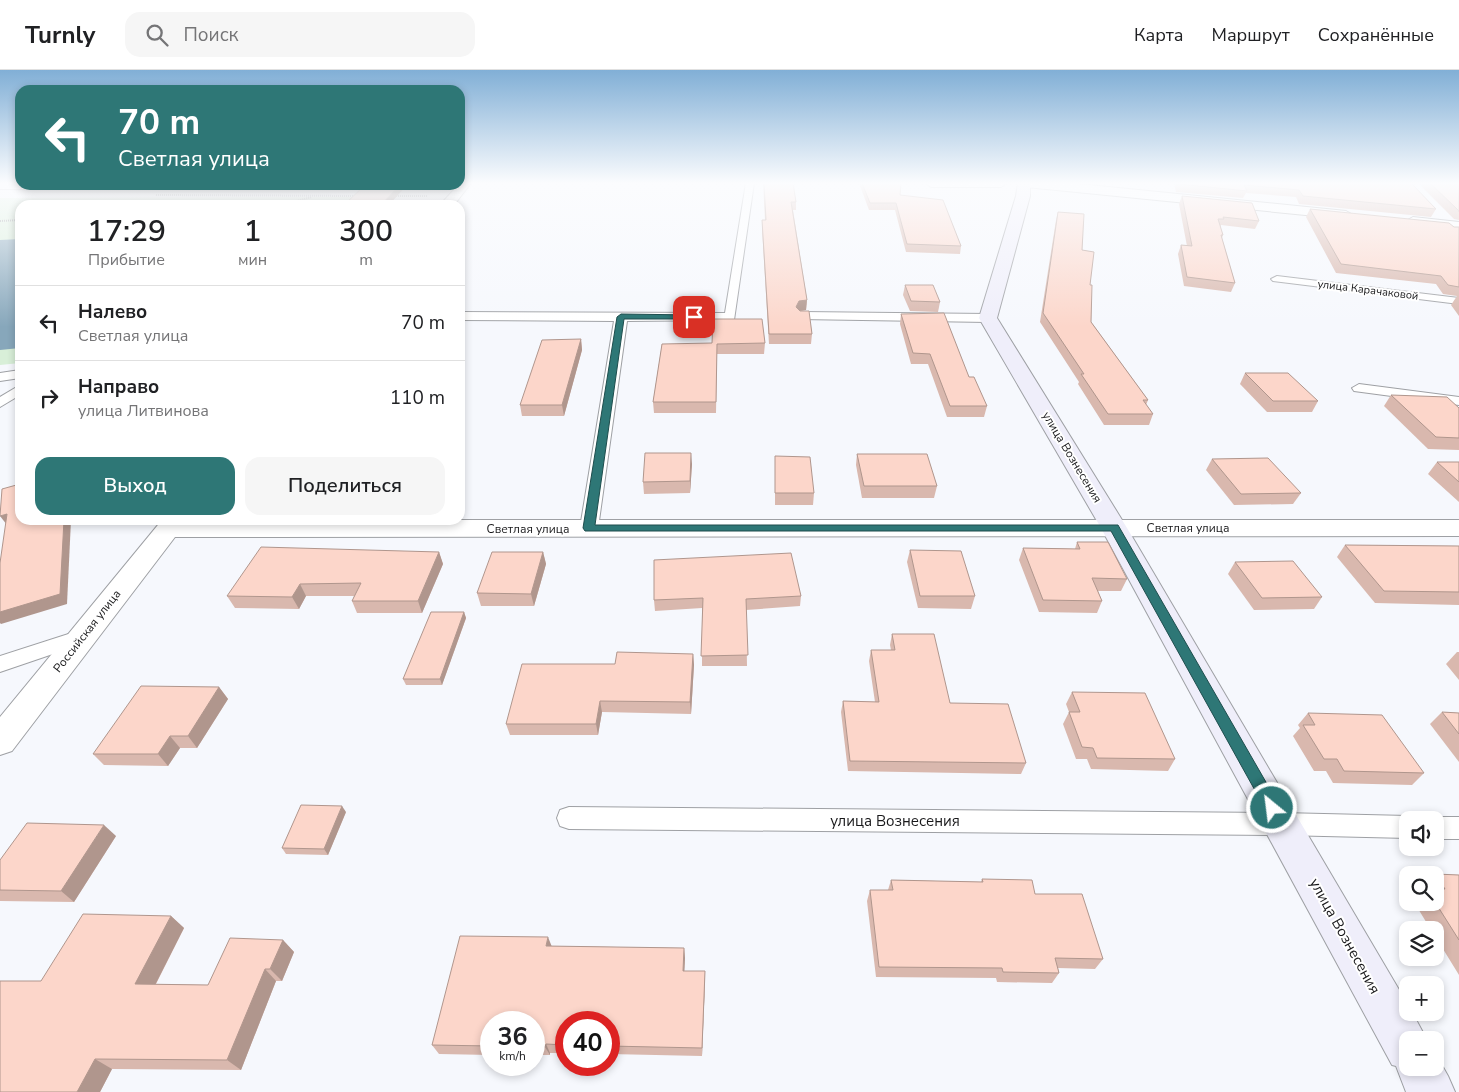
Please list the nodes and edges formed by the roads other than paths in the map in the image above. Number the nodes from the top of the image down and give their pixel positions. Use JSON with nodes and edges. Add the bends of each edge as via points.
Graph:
{"nodes":[{"id":1,"x":743,"y":231,"type":"edge"},
{"id":2,"x":1013,"y":231,"type":"edge"},
{"id":3,"x":1276,"y":279,"type":"dead end"},
{"id":4,"x":1459,"y":300,"type":"edge"},
{"id":5,"x":465,"y":316,"type":"edge"},
{"id":6,"x":803,"y":316,"type":"edge"},
{"id":7,"x":621,"y":317,"type":"junction"},
{"id":8,"x":988,"y":318,"type":"junction"},
{"id":9,"x":15,"y":375,"type":"edge"},
{"id":10,"x":0,"y":377,"type":"edge"},
{"id":11,"x":1359,"y":388,"type":"dead end"},
{"id":12,"x":15,"y":392,"type":"edge"},
{"id":13,"x":1459,"y":402,"type":"edge"},
{"id":14,"x":0,"y":403,"type":"edge"},
{"id":15,"x":171,"y":525,"type":"edge"},
{"id":16,"x":589,"y":528,"type":"junction"},
{"id":17,"x":1114,"y":528,"type":"junction"},
{"id":18,"x":1459,"y":528,"type":"edge"},
{"id":19,"x":84,"y":636,"type":"junction"},
{"id":20,"x":0,"y":664,"type":"edge"},
{"id":21,"x":0,"y":741,"type":"edge"},
{"id":22,"x":569,"y":818,"type":"dead end"},
{"id":23,"x":1282,"y":824,"type":"junction"},
{"id":24,"x":1399,"y":827,"type":"edge"},
{"id":25,"x":1444,"y":828,"type":"edge"},
{"id":26,"x":1459,"y":828,"type":"edge"},
{"id":27,"x":1399,"y":1033,"type":"edge"},
{"id":28,"x":1423,"y":1076,"type":"edge"},
{"id":29,"x":1432,"y":1092,"type":"edge"}],
"edges":[{"from":1,"to":7,"type":"lane","via":[[730,317]]},
{"from":2,"to":8,"type":"street"},
{"from":3,"to":4,"type":"lane","name":"улица Карачаковой"},
{"from":5,"to":7,"type":"lane"},
{"from":6,"to":8,"type":"lane"},
{"from":7,"to":16,"type":"lane"},
{"from":8,"to":17,"type":"street","name":"улица Вознесения"},
{"from":9,"to":10,"type":"lane"},
{"from":11,"to":13,"type":"lane"},
{"from":12,"to":14,"type":"lane"},
{"from":15,"to":16,"type":"street","name":"Светлая улица"},
{"from":15,"to":19,"type":"street","name":"Российская улица"},
{"from":16,"to":17,"type":"street","name":"Светлая улица"},
{"from":17,"to":18,"type":"street","name":"Светлая улица"},
{"from":17,"to":23,"type":"street","name":"улица Вознесения"},
{"from":19,"to":20,"type":"lane"},
{"from":19,"to":21,"type":"street","name":"Российская улица"},
{"from":22,"to":23,"type":"lane","name":"улица Вознесения"},
{"from":23,"to":24,"type":"lane","name":"улица Вознесения"},
{"from":23,"to":27,"type":"street","name":"улица Вознесения"},
{"from":25,"to":26,"type":"lane"},
{"from":28,"to":29,"type":"street"}]}
